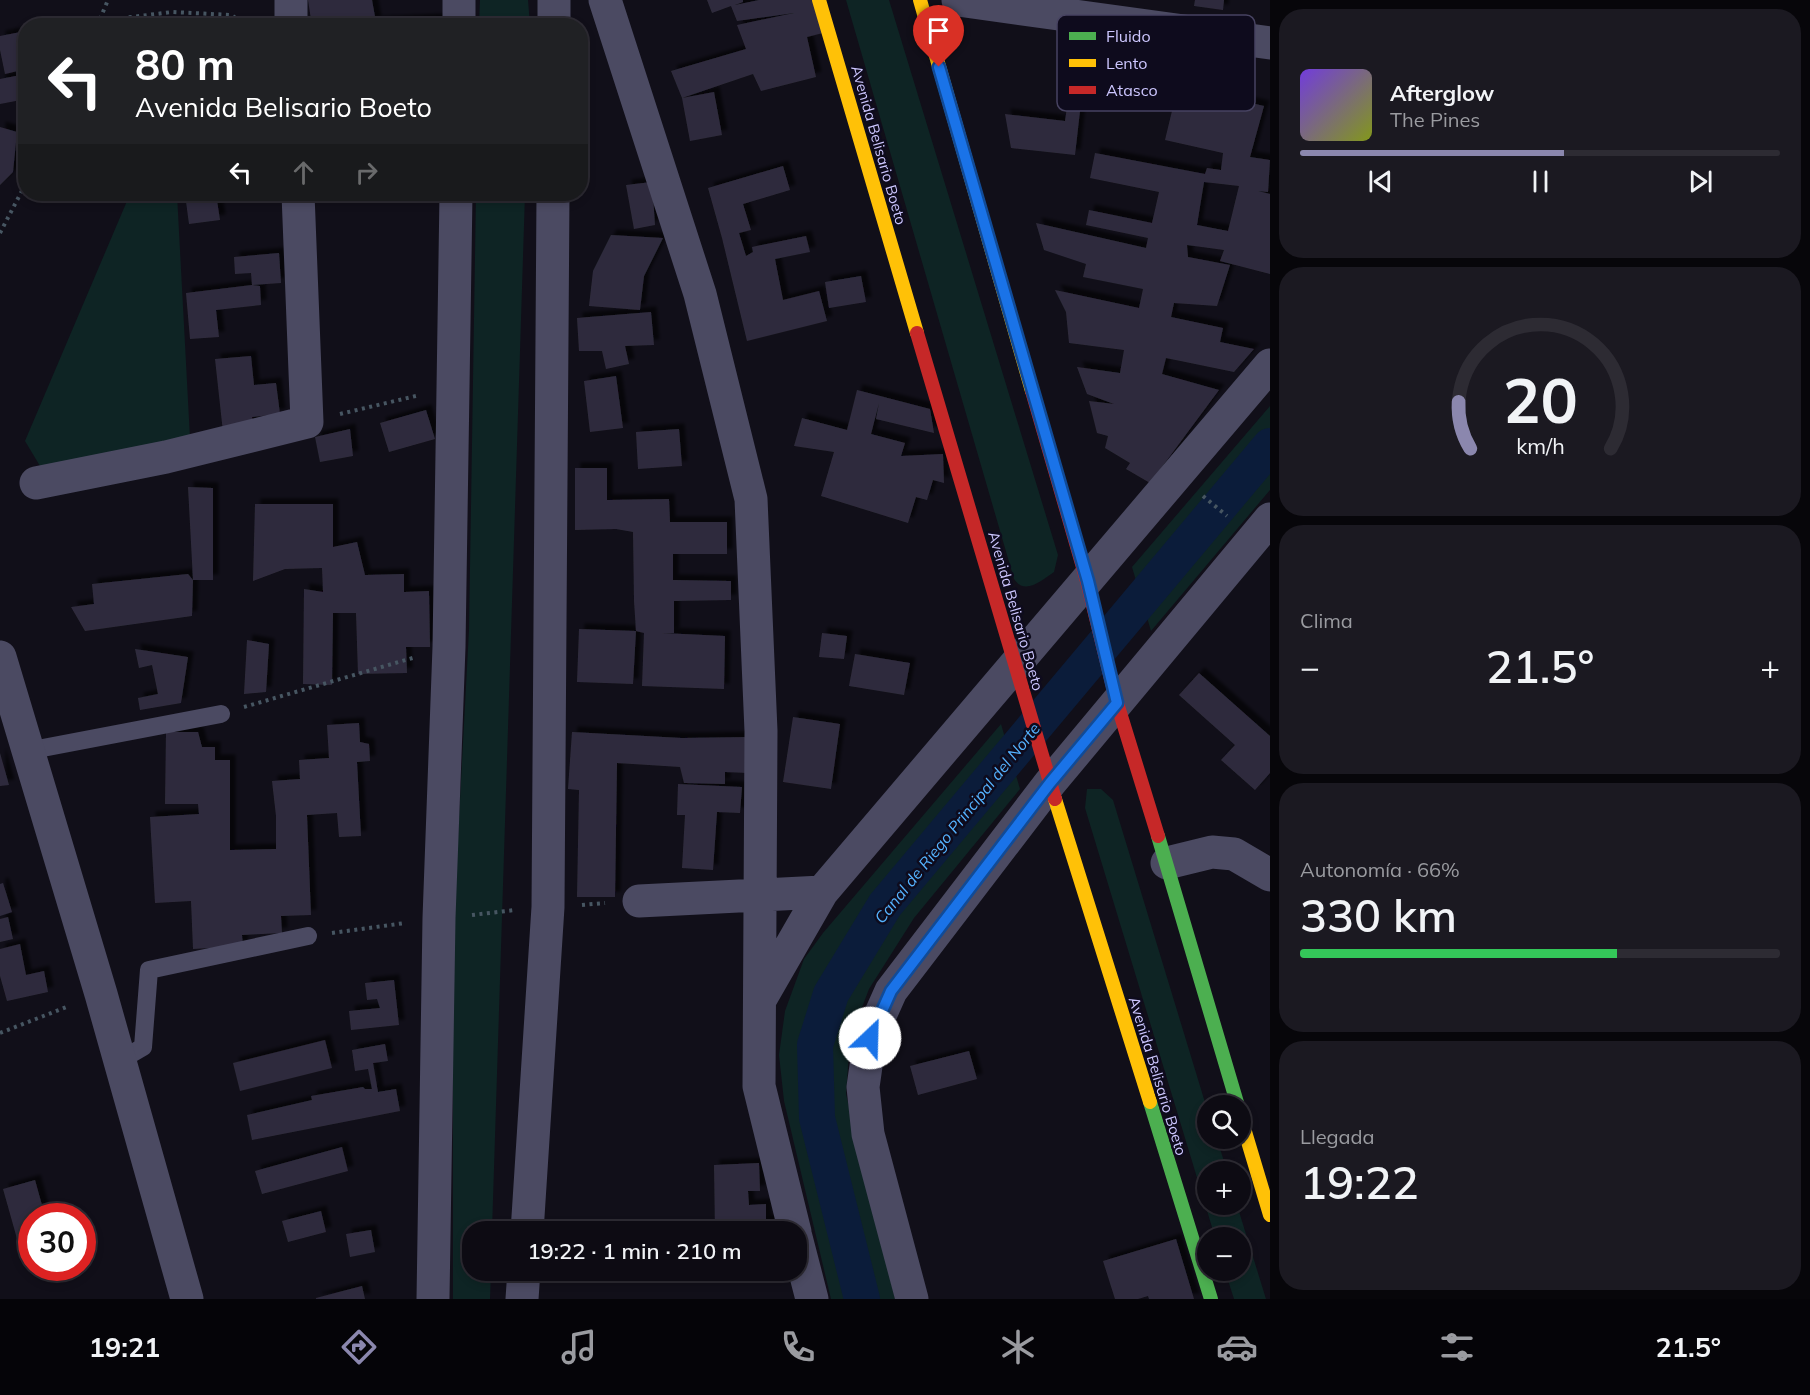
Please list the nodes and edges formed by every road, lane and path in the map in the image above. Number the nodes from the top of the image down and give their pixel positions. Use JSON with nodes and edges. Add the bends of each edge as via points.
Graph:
{"nodes":[{"id":1,"x":108,"y":0,"type":"edge"},
{"id":2,"x":291,"y":0,"type":"edge"},
{"id":3,"x":459,"y":0,"type":"edge"},
{"id":4,"x":554,"y":0,"type":"edge"},
{"id":5,"x":605,"y":0,"type":"edge"},
{"id":6,"x":819,"y":0,"type":"edge"},
{"id":7,"x":920,"y":0,"type":"edge"},
{"id":8,"x":958,"y":0,"type":"edge"},
{"id":9,"x":1067,"y":15,"type":"edge"},
{"id":10,"x":100,"y":18,"type":"edge"},
{"id":11,"x":132,"y":18,"type":"edge"},
{"id":12,"x":236,"y":18,"type":"edge"},
{"id":13,"x":291,"y":18,"type":"edge"},
{"id":14,"x":459,"y":18,"type":"edge"},
{"id":15,"x":554,"y":18,"type":"edge"},
{"id":16,"x":1255,"y":41,"type":"edge"},
{"id":17,"x":1270,"y":43,"type":"edge"},
{"id":18,"x":18,"y":198,"type":"edge"},
{"id":19,"x":298,"y":201,"type":"edge"},
{"id":20,"x":456,"y":201,"type":"edge"},
{"id":21,"x":553,"y":201,"type":"edge"},
{"id":22,"x":0,"y":233,"type":"edge"},
{"id":23,"x":1270,"y":365,"type":"edge"},
{"id":24,"x":454,"y":387,"type":"junction"},
{"id":25,"x":307,"y":422,"type":"junction"},
{"id":26,"x":36,"y":483,"type":"dead end"},
{"id":27,"x":1203,"y":496,"type":"dead end"},
{"id":28,"x":1230,"y":519,"type":"dead end"},
{"id":29,"x":1270,"y":519,"type":"edge"},
{"id":30,"x":1090,"y":594,"type":"junction"},
{"id":31,"x":449,"y":647,"type":"junction"},
{"id":32,"x":0,"y":657,"type":"edge"},
{"id":33,"x":1015,"y":664,"type":"junction"},
{"id":34,"x":1113,"y":688,"type":"junction"},
{"id":35,"x":220,"y":714,"type":"joint"},
{"id":36,"x":27,"y":751,"type":"junction"},
{"id":37,"x":1046,"y":770,"type":"junction"},
{"id":38,"x":1167,"y":863,"type":"junction"},
{"id":39,"x":1270,"y":875,"type":"edge"},
{"id":40,"x":822,"y":892,"type":"junction"},
{"id":41,"x":760,"y":894,"type":"junction"},
{"id":42,"x":639,"y":901,"type":"joint"},
{"id":43,"x":548,"y":907,"type":"junction"},
{"id":44,"x":439,"y":918,"type":"junction"},
{"id":45,"x":308,"y":936,"type":"joint"},
{"id":46,"x":101,"y":994,"type":"junction"},
{"id":47,"x":760,"y":1000,"type":"junction"},
{"id":48,"x":0,"y":1034,"type":"edge"},
{"id":49,"x":119,"y":1061,"type":"junction"},
{"id":50,"x":1235,"y":1095,"type":"edge"},
{"id":51,"x":1250,"y":1149,"type":"edge"},
{"id":52,"x":1270,"y":1215,"type":"edge"},
{"id":53,"x":527,"y":1221,"type":"edge"},
{"id":54,"x":792,"y":1221,"type":"edge"},
{"id":55,"x":807,"y":1280,"type":"edge"},
{"id":56,"x":523,"y":1281,"type":"edge"},
{"id":57,"x":187,"y":1299,"type":"edge"},
{"id":58,"x":433,"y":1299,"type":"edge"},
{"id":59,"x":522,"y":1299,"type":"edge"},
{"id":60,"x":812,"y":1299,"type":"edge"},
{"id":61,"x":912,"y":1299,"type":"edge"},
{"id":62,"x":1211,"y":1299,"type":"edge"}],
"edges":[{"from":1,"to":10,"type":"path"},
{"from":2,"to":13,"type":"street"},
{"from":3,"to":14,"type":"street"},
{"from":4,"to":15,"type":"street"},
{"from":5,"to":41,"type":"street","via":[[700,294],[751,499],[760,731]]},
{"from":6,"to":33,"type":"street","name":"Avenida Belisario Boeto"},
{"from":7,"to":30,"type":"street"},
{"from":8,"to":9,"type":"street"},
{"from":11,"to":12,"type":"path","via":[[172,12]]},
{"from":16,"to":17,"type":"street"},
{"from":18,"to":22,"type":"path"},
{"from":19,"to":25,"type":"street"},
{"from":20,"to":24,"type":"street"},
{"from":21,"to":43,"type":"street"},
{"from":23,"to":30,"type":"street"},
{"from":24,"to":25,"type":"path"},
{"from":24,"to":31,"type":"street"},
{"from":25,"to":26,"type":"street","via":[[166,457]]},
{"from":27,"to":28,"type":"path"},
{"from":29,"to":34,"type":"street"},
{"from":30,"to":33,"type":"street"},
{"from":30,"to":34,"type":"street"},
{"from":31,"to":35,"type":"path"},
{"from":31,"to":44,"type":"street"},
{"from":32,"to":36,"type":"street"},
{"from":33,"to":37,"type":"street","name":"Avenida Belisario Boeto"},
{"from":33,"to":40,"type":"street"},
{"from":34,"to":37,"type":"street"},
{"from":34,"to":38,"type":"street"},
{"from":35,"to":36,"type":"lane"},
{"from":36,"to":46,"type":"street"},
{"from":37,"to":61,"type":"street","via":[[891,991],[870,1038],[863,1087],[868,1134]]},
{"from":37,"to":62,"type":"street","name":"Avenida Belisario Boeto"},
{"from":38,"to":39,"type":"street","via":[[1212,852],[1234,854]]},
{"from":38,"to":50,"type":"street"},
{"from":40,"to":41,"type":"street"},
{"from":40,"to":47,"type":"street"},
{"from":41,"to":42,"type":"street"},
{"from":41,"to":47,"type":"street"},
{"from":42,"to":43,"type":"path"},
{"from":43,"to":44,"type":"path"},
{"from":43,"to":53,"type":"street"},
{"from":44,"to":45,"type":"path"},
{"from":44,"to":58,"type":"street"},
{"from":45,"to":49,"type":"lane","via":[[149,970],[143,1047]]},
{"from":46,"to":48,"type":"path"},
{"from":46,"to":49,"type":"street"},
{"from":47,"to":54,"type":"street","via":[[759,1086]]},
{"from":49,"to":57,"type":"street"},
{"from":51,"to":52,"type":"street"},
{"from":55,"to":60,"type":"street"},
{"from":56,"to":59,"type":"street"}]}
